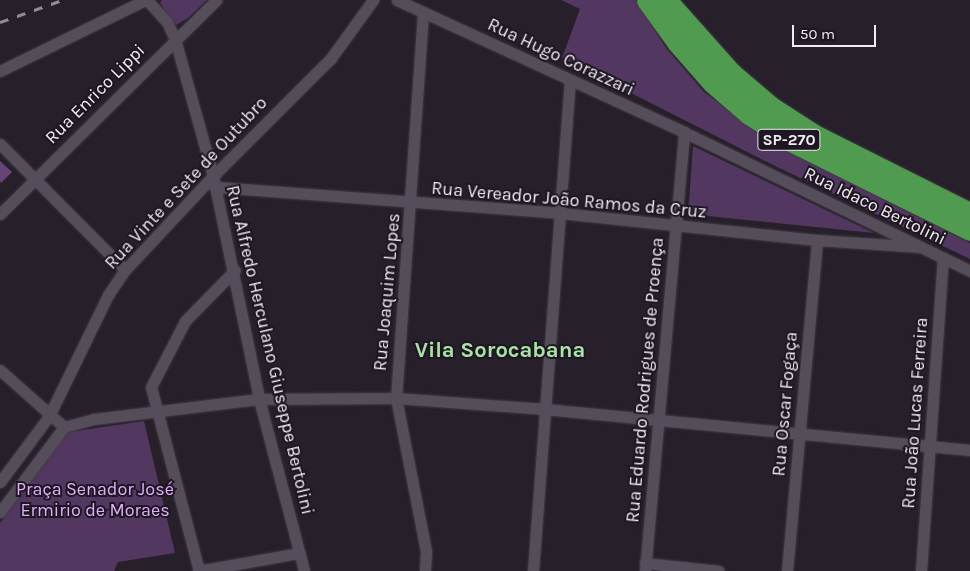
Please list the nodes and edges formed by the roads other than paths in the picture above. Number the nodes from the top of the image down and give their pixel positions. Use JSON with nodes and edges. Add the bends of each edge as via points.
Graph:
{"nodes":[{"id":1,"x":146,"y":0,"type":"edge"},
{"id":2,"x":216,"y":0,"type":"edge"},
{"id":3,"x":373,"y":0,"type":"edge"},
{"id":4,"x":397,"y":0,"type":"edge"},
{"id":5,"x":647,"y":0,"type":"edge"},
{"id":6,"x":666,"y":0,"type":"edge"},
{"id":7,"x":424,"y":13,"type":"junction"},
{"id":8,"x":175,"y":40,"type":"junction"},
{"id":9,"x":0,"y":70,"type":"edge"},
{"id":10,"x":570,"y":81,"type":"junction"},
{"id":11,"x":684,"y":132,"type":"junction"},
{"id":12,"x":0,"y":144,"type":"edge"},
{"id":13,"x":35,"y":178,"type":"junction"},
{"id":14,"x":214,"y":181,"type":"junction"},
{"id":15,"x":412,"y":203,"type":"junction"},
{"id":16,"x":560,"y":213,"type":"junction"},
{"id":17,"x":970,"y":213,"type":"edge"},
{"id":18,"x":0,"y":214,"type":"edge"},
{"id":19,"x":677,"y":226,"type":"junction"},
{"id":20,"x":970,"y":230,"type":"edge"},
{"id":21,"x":817,"y":240,"type":"junction"},
{"id":22,"x":921,"y":247,"type":"junction"},
{"id":23,"x":943,"y":258,"type":"junction"},
{"id":24,"x":125,"y":270,"type":"junction"},
{"id":25,"x":235,"y":270,"type":"junction"},
{"id":26,"x":970,"y":271,"type":"edge"},
{"id":27,"x":0,"y":370,"type":"edge"},
{"id":28,"x":396,"y":398,"type":"junction"},
{"id":29,"x":259,"y":399,"type":"junction"},
{"id":30,"x":545,"y":409,"type":"junction"},
{"id":31,"x":155,"y":411,"type":"junction"},
{"id":32,"x":49,"y":416,"type":"junction"},
{"id":33,"x":659,"y":420,"type":"junction"},
{"id":34,"x":64,"y":427,"type":"junction"},
{"id":35,"x":800,"y":435,"type":"junction"},
{"id":36,"x":930,"y":446,"type":"junction"},
{"id":37,"x":970,"y":450,"type":"edge"},
{"id":38,"x":0,"y":482,"type":"edge"},
{"id":39,"x":0,"y":512,"type":"edge"},
{"id":40,"x":299,"y":553,"type":"junction"},
{"id":41,"x":645,"y":567,"type":"edge"},
{"id":42,"x":198,"y":571,"type":"edge"},
{"id":43,"x":304,"y":571,"type":"edge"},
{"id":44,"x":425,"y":571,"type":"edge"},
{"id":45,"x":430,"y":571,"type":"edge"},
{"id":46,"x":533,"y":571,"type":"edge"},
{"id":47,"x":719,"y":571,"type":"edge"},
{"id":48,"x":787,"y":571,"type":"edge"},
{"id":49,"x":921,"y":571,"type":"edge"}],
"edges":[{"from":1,"to":8,"type":"street","name":"Rua Alfredo Herculano Giuseppe Bertolini","via":[[167,22]]},
{"from":1,"to":9,"type":"street"},
{"from":2,"to":8,"type":"street","name":"Rua Enrico Lippi"},
{"from":3,"to":14,"type":"street","name":"Rua Vinte e Sete de Outubro","via":[[331,58]]},
{"from":4,"to":7,"type":"street","name":"Rua Hugo Corazzari"},
{"from":5,"to":20,"type":"highway","number":"SP-270","via":[[712,82],[749,114],[789,140]]},
{"from":6,"to":17,"type":"highway","number":"SP-270","via":[[731,73],[771,107],[816,136]]},
{"from":7,"to":10,"type":"street","name":"Rua Hugo Corazzari"},
{"from":7,"to":15,"type":"street","name":"Rua Joaquim Lopes"},
{"from":8,"to":13,"type":"street","name":"Rua Enrico Lippi"},
{"from":8,"to":14,"type":"street","name":"Rua Alfredo Herculano Giuseppe Bertolini"},
{"from":10,"to":11,"type":"street","name":"Rua Hugo Corazzari"},
{"from":10,"to":16,"type":"street"},
{"from":11,"to":19,"type":"street","name":"Rua Eduardo Rodrigues de Proença"},
{"from":11,"to":22,"type":"street","name":"Rua Idaco Bertolini"},
{"from":12,"to":13,"type":"street"},
{"from":13,"to":18,"type":"street","name":"Rua Enrico Lippi"},
{"from":13,"to":24,"type":"street"},
{"from":14,"to":15,"type":"street","name":"Rua Vereador João Ramos da Cruz"},
{"from":14,"to":24,"type":"street","name":"Rua Vinte e Sete de Outubro"},
{"from":14,"to":25,"type":"street","name":"Rua Alfredo Herculano Giuseppe Bertolini"},
{"from":15,"to":16,"type":"street","name":"Rua Vereador João Ramos da Cruz"},
{"from":15,"to":28,"type":"street","name":"Rua Joaquim Lopes"},
{"from":16,"to":19,"type":"street","name":"Rua Vereador João Ramos da Cruz"},
{"from":16,"to":30,"type":"street"},
{"from":19,"to":21,"type":"street","name":"Rua Vereador João Ramos da Cruz"},
{"from":19,"to":33,"type":"street","name":"Rua Eduardo Rodrigues de Proença"},
{"from":21,"to":22,"type":"street","name":"Rua Vereador João Ramos da Cruz"},
{"from":21,"to":35,"type":"street","name":"Rua Oscar Fogaça"},
{"from":22,"to":23,"type":"street","name":"Rua Idaco Bertolini"},
{"from":23,"to":26,"type":"street","name":"Rua Idaco Bertolini"},
{"from":23,"to":36,"type":"street","name":"Rua João Lucas Ferreira"},
{"from":24,"to":32,"type":"street","name":"Rua Vinte e Sete de Outubro","via":[[108,295]]},
{"from":25,"to":29,"type":"street","name":"Rua Alfredo Herculano Giuseppe Bertolini"},
{"from":25,"to":31,"type":"street","via":[[185,321],[151,387]]},
{"from":27,"to":32,"type":"street"},
{"from":28,"to":29,"type":"street"},
{"from":28,"to":30,"type":"street"},
{"from":28,"to":44,"type":"street","name":"Rua Joaquim Lopes","via":[[426,551]]},
{"from":29,"to":31,"type":"street"},
{"from":29,"to":40,"type":"street","name":"Rua Alfredo Herculano Giuseppe Bertolini"},
{"from":30,"to":33,"type":"street"},
{"from":30,"to":46,"type":"street"},
{"from":31,"to":34,"type":"street","via":[[94,418]]},
{"from":31,"to":42,"type":"street"},
{"from":32,"to":34,"type":"street"},
{"from":32,"to":38,"type":"street","name":"Rua Vinte e Sete de Outubro"},
{"from":33,"to":35,"type":"street"},
{"from":33,"to":41,"type":"street","name":"Rua Eduardo Rodrigues de Proença"},
{"from":34,"to":39,"type":"street"},
{"from":35,"to":36,"type":"street"},
{"from":35,"to":48,"type":"street","name":"Rua Oscar Fogaça"},
{"from":36,"to":37,"type":"street"},
{"from":36,"to":49,"type":"street","name":"Rua João Lucas Ferreira"},
{"from":40,"to":42,"type":"street"},
{"from":40,"to":43,"type":"street","name":"Rua Alfredo Herculano Giuseppe Bertolini"},
{"from":41,"to":47,"type":"street"},
{"from":44,"to":45,"type":"street"}]}
